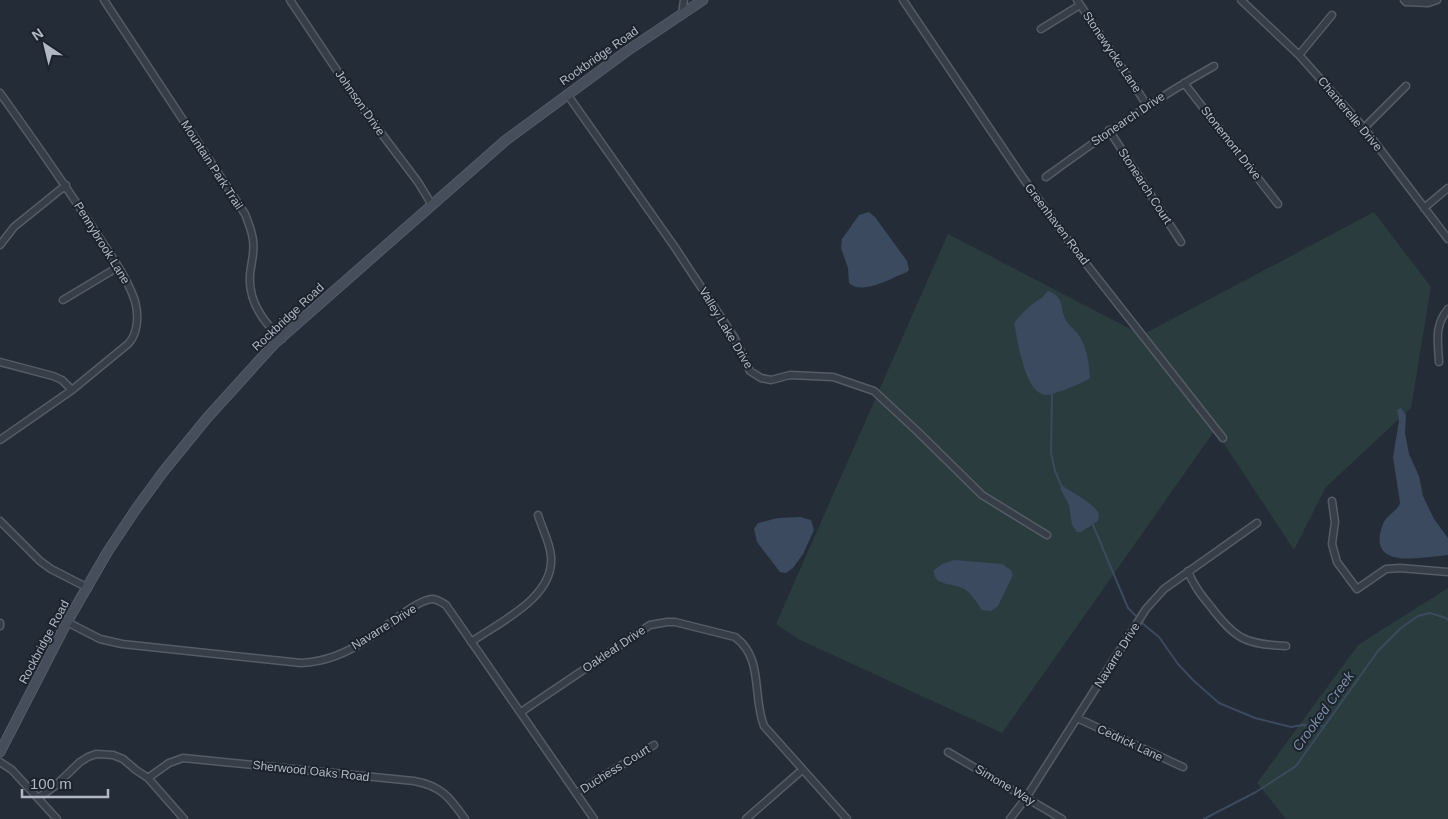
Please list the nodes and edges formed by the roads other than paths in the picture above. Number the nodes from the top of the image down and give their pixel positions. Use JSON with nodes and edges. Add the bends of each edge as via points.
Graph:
{"nodes":[{"id":1,"x":104,"y":0,"type":"edge"},
{"id":2,"x":290,"y":0,"type":"edge"},
{"id":3,"x":684,"y":0,"type":"edge"},
{"id":4,"x":703,"y":0,"type":"edge"},
{"id":5,"x":903,"y":0,"type":"edge"},
{"id":6,"x":1241,"y":0,"type":"edge"},
{"id":7,"x":1404,"y":0,"type":"edge"},
{"id":8,"x":1436,"y":0,"type":"edge"},
{"id":9,"x":1079,"y":3,"type":"edge"},
{"id":10,"x":682,"y":14,"type":"junction"},
{"id":11,"x":1332,"y":15,"type":"dead end"},
{"id":12,"x":1040,"y":29,"type":"dead end"},
{"id":13,"x":1299,"y":55,"type":"junction"},
{"id":14,"x":1214,"y":66,"type":"dead end"},
{"id":15,"x":1184,"y":83,"type":"junction"},
{"id":16,"x":1406,"y":86,"type":"dead end"},
{"id":17,"x":0,"y":92,"type":"edge"},
{"id":18,"x":568,"y":94,"type":"junction"},
{"id":19,"x":1147,"y":105,"type":"junction"},
{"id":20,"x":1364,"y":128,"type":"junction"},
{"id":21,"x":1109,"y":130,"type":"junction"},
{"id":22,"x":1046,"y":177,"type":"dead end"},
{"id":23,"x":66,"y":186,"type":"junction"},
{"id":24,"x":1448,"y":188,"type":"edge"},
{"id":25,"x":1278,"y":204,"type":"dead end"},
{"id":26,"x":432,"y":205,"type":"junction"},
{"id":27,"x":1424,"y":208,"type":"junction"},
{"id":28,"x":1448,"y":239,"type":"edge"},
{"id":29,"x":1181,"y":242,"type":"dead end"},
{"id":30,"x":0,"y":245,"type":"edge"},
{"id":31,"x":118,"y":267,"type":"junction"},
{"id":32,"x":63,"y":300,"type":"dead end"},
{"id":33,"x":1448,"y":309,"type":"edge"},
{"id":34,"x":282,"y":339,"type":"junction"},
{"id":35,"x":0,"y":362,"type":"edge"},
{"id":36,"x":1439,"y":362,"type":"dead end"},
{"id":37,"x":72,"y":390,"type":"junction"},
{"id":38,"x":1223,"y":438,"type":"dead end"},
{"id":39,"x":0,"y":440,"type":"edge"},
{"id":40,"x":1332,"y":501,"type":"dead end"},
{"id":41,"x":538,"y":515,"type":"dead end"},
{"id":42,"x":0,"y":521,"type":"edge"},
{"id":43,"x":1257,"y":524,"type":"dead end"},
{"id":44,"x":1047,"y":535,"type":"dead end"},
{"id":45,"x":1188,"y":571,"type":"junction"},
{"id":46,"x":1448,"y":572,"type":"edge"},
{"id":47,"x":88,"y":588,"type":"junction"},
{"id":48,"x":67,"y":622,"type":"junction"},
{"id":49,"x":471,"y":642,"type":"junction"},
{"id":50,"x":1286,"y":646,"type":"dead end"},
{"id":51,"x":521,"y":712,"type":"junction"},
{"id":52,"x":1077,"y":718,"type":"junction"},
{"id":53,"x":654,"y":745,"type":"dead end"},
{"id":54,"x":0,"y":752,"type":"edge"},
{"id":55,"x":948,"y":752,"type":"dead end"},
{"id":56,"x":0,"y":762,"type":"edge"},
{"id":57,"x":1183,"y":767,"type":"dead end"},
{"id":58,"x":802,"y":770,"type":"junction"},
{"id":59,"x":148,"y":778,"type":"junction"},
{"id":60,"x":576,"y":793,"type":"junction"},
{"id":61,"x":38,"y":798,"type":"junction"},
{"id":62,"x":1026,"y":798,"type":"junction"},
{"id":63,"x":57,"y":819,"type":"edge"},
{"id":64,"x":184,"y":819,"type":"edge"},
{"id":65,"x":465,"y":819,"type":"edge"},
{"id":66,"x":594,"y":819,"type":"edge"},
{"id":67,"x":746,"y":819,"type":"edge"},
{"id":68,"x":847,"y":819,"type":"edge"},
{"id":69,"x":1010,"y":819,"type":"edge"},
{"id":70,"x":1062,"y":819,"type":"edge"}],
"edges":[{"from":1,"to":34,"type":"street","name":"Mountain Park Trail","via":[[244,214],[253,238],[251,296]]},
{"from":2,"to":26,"type":"street","name":"Johnson Drive"},
{"from":3,"to":10,"type":"street"},
{"from":4,"to":10,"type":"main road","name":"Rockbridge Road"},
{"from":5,"to":38,"type":"street","name":"Greenhaven Road","via":[[1068,240]]},
{"from":6,"to":13,"type":"street","name":"Chanterelle Drive"},
{"from":7,"to":8,"type":"street","via":[[1428,3]]},
{"from":9,"to":12,"type":"street"},
{"from":9,"to":19,"type":"street","name":"Stonewycke Lane"},
{"from":10,"to":18,"type":"main road","name":"Rockbridge Road"},
{"from":11,"to":13,"type":"street"},
{"from":13,"to":20,"type":"street","name":"Chanterelle Drive"},
{"from":14,"to":15,"type":"street","name":"Stonearch Drive"},
{"from":15,"to":19,"type":"street","name":"Stonearch Drive"},
{"from":15,"to":25,"type":"street","name":"Stonemont Drive"},
{"from":16,"to":20,"type":"street"},
{"from":17,"to":23,"type":"street","name":"Pennybrook Lane"},
{"from":18,"to":26,"type":"main road","name":"Rockbridge Road","via":[[506,140]]},
{"from":18,"to":44,"type":"street","name":"Valley Lake Drive","via":[[718,312],[750,371],[771,380],[790,375],[832,377],[874,391],[982,495]]},
{"from":19,"to":21,"type":"street","name":"Stonearch Drive"},
{"from":20,"to":27,"type":"street","name":"Chanterelle Drive"},
{"from":21,"to":22,"type":"street","name":"Stonearch Drive"},
{"from":21,"to":29,"type":"street","name":"Stonearch Court"},
{"from":23,"to":30,"type":"street","via":[[14,227]]},
{"from":23,"to":31,"type":"street","name":"Pennybrook Lane"},
{"from":24,"to":27,"type":"street"},
{"from":26,"to":34,"type":"main road","name":"Rockbridge Road"},
{"from":27,"to":28,"type":"street","name":"Chanterelle Drive"},
{"from":31,"to":32,"type":"street"},
{"from":31,"to":37,"type":"street","name":"Pennybrook Lane","via":[[136,304],[134,338]]},
{"from":33,"to":36,"type":"street","via":[[1437,330]]},
{"from":34,"to":47,"type":"main road","name":"Rockbridge Road","via":[[206,418],[163,472],[108,551]]},
{"from":35,"to":37,"type":"street","via":[[53,376]]},
{"from":37,"to":39,"type":"street","name":"Pennybrook Lane"},
{"from":40,"to":46,"type":"street","via":[[1335,522],[1332,544],[1337,562],[1356,589],[1386,569]]},
{"from":41,"to":49,"type":"street","via":[[551,555],[543,587],[531,601]]},
{"from":42,"to":47,"type":"street","via":[[40,561]]},
{"from":43,"to":45,"type":"street","name":"Navarre Drive"},
{"from":45,"to":50,"type":"street","via":[[1198,591],[1231,631],[1263,645]]},
{"from":45,"to":52,"type":"street","name":"Navarre Drive","via":[[1164,589],[1146,609]]},
{"from":47,"to":48,"type":"main road","name":"Rockbridge Road"},
{"from":48,"to":49,"type":"street","name":"Navarre Drive","via":[[100,639],[122,644],[310,663],[358,645],[409,609],[430,599],[446,605]]},
{"from":48,"to":54,"type":"main road","name":"Rockbridge Road"},
{"from":49,"to":51,"type":"street","name":"Navarre Drive"},
{"from":51,"to":58,"type":"street","name":"Oakleaf Drive","via":[[641,629],[675,622],[736,637],[748,649],[754,665],[758,713],[764,726]]},
{"from":51,"to":60,"type":"street","name":"Navarre Drive"},
{"from":52,"to":57,"type":"street","name":"Cedrick Lane"},
{"from":52,"to":62,"type":"street","name":"Navarre Drive"},
{"from":53,"to":60,"type":"street","name":"Duchess Court"},
{"from":55,"to":62,"type":"street","name":"Simone Way"},
{"from":56,"to":61,"type":"street"},
{"from":58,"to":67,"type":"street"},
{"from":58,"to":68,"type":"street","name":"Oakleaf Drive"},
{"from":59,"to":61,"type":"street","via":[[123,759],[96,754],[80,762]]},
{"from":59,"to":64,"type":"street"},
{"from":59,"to":65,"type":"street","name":"Sherwood Oaks Road","via":[[169,763],[183,758],[414,781],[431,785],[448,796]]},
{"from":60,"to":66,"type":"street","name":"Navarre Drive"},
{"from":61,"to":63,"type":"street"},
{"from":62,"to":69,"type":"street","name":"Navarre Drive"},
{"from":62,"to":70,"type":"street","name":"Simone Way"}]}
